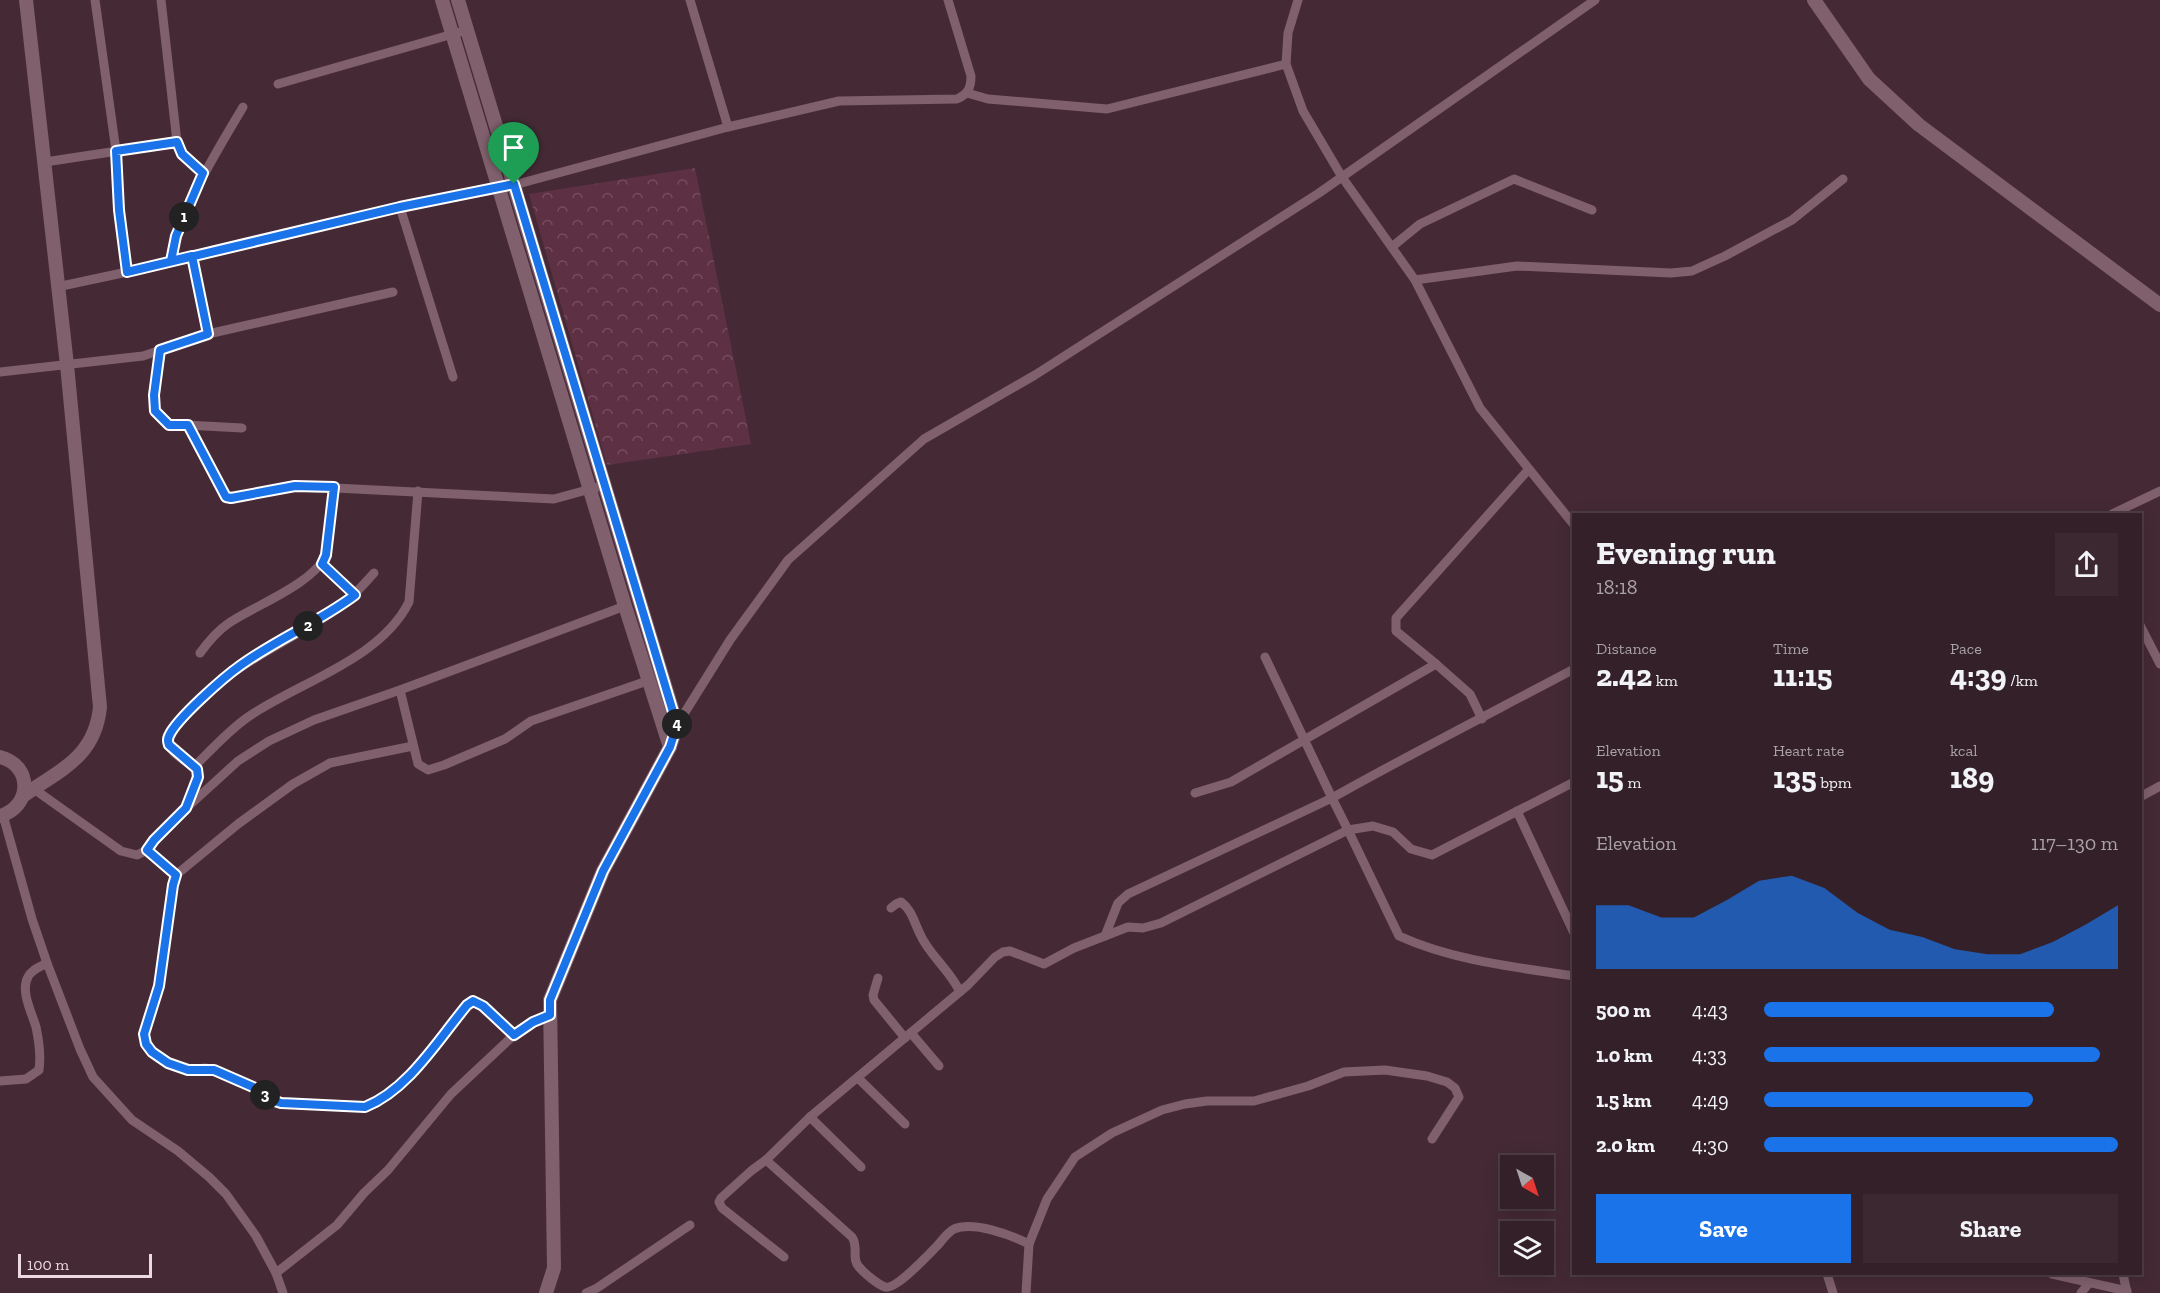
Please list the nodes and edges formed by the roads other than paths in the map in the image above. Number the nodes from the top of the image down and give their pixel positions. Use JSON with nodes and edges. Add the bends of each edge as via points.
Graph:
{"nodes":[{"id":1,"x":26,"y":0,"type":"edge"},
{"id":2,"x":95,"y":0,"type":"edge"},
{"id":3,"x":160,"y":0,"type":"edge"},
{"id":4,"x":442,"y":0,"type":"edge"},
{"id":5,"x":458,"y":0,"type":"edge"},
{"id":6,"x":690,"y":0,"type":"edge"},
{"id":7,"x":948,"y":0,"type":"edge"},
{"id":8,"x":1298,"y":0,"type":"edge"},
{"id":9,"x":1594,"y":0,"type":"edge"},
{"id":10,"x":1814,"y":0,"type":"edge"},
{"id":11,"x":467,"y":30,"type":"junction"},
{"id":12,"x":453,"y":35,"type":"junction"},
{"id":13,"x":1286,"y":64,"type":"junction"},
{"id":14,"x":278,"y":84,"type":"dead end"},
{"id":15,"x":967,"y":93,"type":"junction"},
{"id":16,"x":243,"y":107,"type":"dead end"},
{"id":17,"x":483,"y":110,"type":"junction"},
{"id":18,"x":728,"y":127,"type":"junction"},
{"id":19,"x":177,"y":142,"type":"junction"},
{"id":20,"x":116,"y":151,"type":"junction"},
{"id":21,"x":45,"y":162,"type":"junction"},
{"id":22,"x":203,"y":173,"type":"junction"},
{"id":23,"x":1342,"y":177,"type":"junction"},
{"id":24,"x":1843,"y":179,"type":"dead end"},
{"id":25,"x":514,"y":184,"type":"junction"},
{"id":26,"x":499,"y":189,"type":"junction"},
{"id":27,"x":400,"y":207,"type":"junction"},
{"id":28,"x":1592,"y":210,"type":"dead end"},
{"id":29,"x":1393,"y":246,"type":"junction"},
{"id":30,"x":192,"y":256,"type":"junction"},
{"id":31,"x":171,"y":261,"type":"junction"},
{"id":32,"x":127,"y":272,"type":"junction"},
{"id":33,"x":1415,"y":280,"type":"junction"},
{"id":34,"x":57,"y":287,"type":"junction"},
{"id":35,"x":393,"y":292,"type":"dead end"},
{"id":36,"x":550,"y":306,"type":"junction"},
{"id":37,"x":2160,"y":306,"type":"edge"},
{"id":38,"x":536,"y":311,"type":"junction"},
{"id":39,"x":208,"y":334,"type":"junction"},
{"id":40,"x":160,"y":350,"type":"junction"},
{"id":41,"x":67,"y":365,"type":"junction"},
{"id":42,"x":0,"y":372,"type":"edge"},
{"id":43,"x":453,"y":378,"type":"dead end"},
{"id":44,"x":578,"y":396,"type":"junction"},
{"id":45,"x":563,"y":400,"type":"junction"},
{"id":46,"x":188,"y":425,"type":"junction"},
{"id":47,"x":242,"y":428,"type":"dead end"},
{"id":48,"x":1529,"y":469,"type":"junction"},
{"id":49,"x":605,"y":485,"type":"junction"},
{"id":50,"x":334,"y":487,"type":"junction"},
{"id":51,"x":590,"y":490,"type":"junction"},
{"id":52,"x":418,"y":491,"type":"junction"},
{"id":53,"x":2160,"y":491,"type":"edge"},
{"id":54,"x":2114,"y":513,"type":"edge"},
{"id":55,"x":1572,"y":523,"type":"edge"},
{"id":56,"x":322,"y":564,"type":"junction"},
{"id":57,"x":374,"y":573,"type":"dead end"},
{"id":58,"x":355,"y":595,"type":"junction"},
{"id":59,"x":625,"y":606,"type":"junction"},
{"id":60,"x":2142,"y":629,"type":"edge"},
{"id":61,"x":201,"y":653,"type":"dead end"},
{"id":62,"x":1265,"y":657,"type":"dead end"},
{"id":63,"x":1436,"y":664,"type":"junction"},
{"id":64,"x":2160,"y":664,"type":"edge"},
{"id":65,"x":1572,"y":670,"type":"edge"},
{"id":66,"x":650,"y":680,"type":"junction"},
{"id":67,"x":400,"y":690,"type":"junction"},
{"id":68,"x":1482,"y":719,"type":"junction"},
{"id":69,"x":677,"y":725,"type":"junction"},
{"id":70,"x":1306,"y":740,"type":"junction"},
{"id":71,"x":413,"y":746,"type":"junction"},
{"id":72,"x":670,"y":747,"type":"junction"},
{"id":73,"x":0,"y":757,"type":"edge"},
{"id":74,"x":194,"y":767,"type":"junction"},
{"id":75,"x":1572,"y":783,"type":"edge"},
{"id":76,"x":2160,"y":786,"type":"edge"},
{"id":77,"x":28,"y":792,"type":"junction"},
{"id":78,"x":1195,"y":793,"type":"dead end"},
{"id":79,"x":2142,"y":796,"type":"edge"},
{"id":80,"x":1332,"y":798,"type":"junction"},
{"id":81,"x":186,"y":808,"type":"junction"},
{"id":82,"x":1517,"y":811,"type":"junction"},
{"id":83,"x":2,"y":815,"type":"edge"},
{"id":84,"x":1348,"y":830,"type":"junction"},
{"id":85,"x":147,"y":850,"type":"junction"},
{"id":86,"x":176,"y":875,"type":"junction"},
{"id":87,"x":891,"y":909,"type":"dead end"},
{"id":88,"x":1572,"y":929,"type":"edge"},
{"id":89,"x":1105,"y":936,"type":"junction"},
{"id":90,"x":47,"y":963,"type":"junction"},
{"id":91,"x":1572,"y":976,"type":"edge"},
{"id":92,"x":878,"y":978,"type":"dead end"},
{"id":93,"x":960,"y":992,"type":"junction"},
{"id":94,"x":550,"y":1015,"type":"junction"},
{"id":95,"x":514,"y":1035,"type":"junction"},
{"id":96,"x":908,"y":1036,"type":"junction"},
{"id":97,"x":939,"y":1066,"type":"dead end"},
{"id":98,"x":858,"y":1078,"type":"junction"},
{"id":99,"x":0,"y":1081,"type":"edge"},
{"id":100,"x":810,"y":1117,"type":"junction"},
{"id":101,"x":904,"y":1124,"type":"dead end"},
{"id":102,"x":1432,"y":1139,"type":"dead end"},
{"id":103,"x":766,"y":1160,"type":"junction"},
{"id":104,"x":861,"y":1167,"type":"dead end"},
{"id":105,"x":690,"y":1225,"type":"dead end"},
{"id":106,"x":1029,"y":1244,"type":"junction"},
{"id":107,"x":784,"y":1257,"type":"dead end"},
{"id":108,"x":276,"y":1274,"type":"junction"},
{"id":109,"x":1827,"y":1275,"type":"edge"},
{"id":110,"x":2056,"y":1275,"type":"edge"},
{"id":111,"x":2123,"y":1275,"type":"edge"},
{"id":112,"x":2089,"y":1283,"type":"junction"},
{"id":113,"x":2127,"y":1292,"type":"edge"},
{"id":114,"x":282,"y":1293,"type":"edge"},
{"id":115,"x":546,"y":1293,"type":"edge"},
{"id":116,"x":552,"y":1293,"type":"edge"},
{"id":117,"x":586,"y":1293,"type":"edge"},
{"id":118,"x":1026,"y":1293,"type":"edge"},
{"id":119,"x":1833,"y":1293,"type":"edge"},
{"id":120,"x":2081,"y":1293,"type":"edge"}],
"edges":[{"from":1,"to":21,"type":"main road"},
{"from":2,"to":20,"type":"street"},
{"from":3,"to":19,"type":"street"},
{"from":4,"to":12,"type":"main road"},
{"from":5,"to":11,"type":"main road"},
{"from":6,"to":18,"type":"street"},
{"from":7,"to":15,"type":"street","via":[[971,76]]},
{"from":8,"to":13,"type":"street","via":[[1288,33]]},
{"from":9,"to":23,"type":"street"},
{"from":10,"to":37,"type":"main road","via":[[1869,79],[1919,125]]},
{"from":11,"to":12,"type":"street"},
{"from":11,"to":17,"type":"main road"},
{"from":12,"to":14,"type":"street"},
{"from":12,"to":17,"type":"main road"},
{"from":13,"to":15,"type":"street","via":[[1107,109],[988,99]]},
{"from":13,"to":23,"type":"street","via":[[1303,111]]},
{"from":15,"to":18,"type":"street","via":[[957,99],[839,101]]},
{"from":16,"to":22,"type":"street"},
{"from":17,"to":25,"type":"main road"},
{"from":17,"to":26,"type":"main road"},
{"from":18,"to":25,"type":"street"},
{"from":19,"to":20,"type":"street"},
{"from":19,"to":22,"type":"street","via":[[182,154]]},
{"from":20,"to":21,"type":"street"},
{"from":20,"to":32,"type":"street"},
{"from":21,"to":34,"type":"main road"},
{"from":22,"to":31,"type":"street","via":[[176,236]]},
{"from":23,"to":29,"type":"street"},
{"from":23,"to":69,"type":"street","via":[[1035,375],[924,439],[788,560],[730,640]]},
{"from":24,"to":33,"type":"street","via":[[1792,220],[1692,271],[1517,266]]},
{"from":25,"to":26,"type":"street"},
{"from":25,"to":36,"type":"main road"},
{"from":26,"to":27,"type":"street"},
{"from":26,"to":38,"type":"main road"},
{"from":27,"to":30,"type":"street"},
{"from":27,"to":43,"type":"street"},
{"from":28,"to":29,"type":"street","via":[[1514,179],[1420,224]]},
{"from":29,"to":33,"type":"street"},
{"from":30,"to":31,"type":"street"},
{"from":30,"to":39,"type":"street"},
{"from":31,"to":32,"type":"street"},
{"from":32,"to":34,"type":"street"},
{"from":33,"to":48,"type":"street","via":[[1480,408]]},
{"from":34,"to":41,"type":"main road"},
{"from":35,"to":39,"type":"street"},
{"from":36,"to":38,"type":"main road"},
{"from":36,"to":44,"type":"main road"},
{"from":38,"to":45,"type":"main road"},
{"from":39,"to":40,"type":"street"},
{"from":40,"to":41,"type":"street","via":[[143,356]]},
{"from":40,"to":46,"type":"street","via":[[155,411],[169,425]]},
{"from":41,"to":42,"type":"street"},
{"from":41,"to":77,"type":"main road","via":[[99,724],[84,752]]},
{"from":44,"to":45,"type":"main road"},
{"from":44,"to":49,"type":"main road"},
{"from":45,"to":51,"type":"main road"},
{"from":46,"to":47,"type":"street"},
{"from":46,"to":50,"type":"street","via":[[226,497],[295,486]]},
{"from":48,"to":55,"type":"street"},
{"from":48,"to":63,"type":"street","via":[[1396,618],[1396,631]]},
{"from":49,"to":51,"type":"street"},
{"from":49,"to":69,"type":"main road"},
{"from":50,"to":52,"type":"street"},
{"from":50,"to":56,"type":"street"},
{"from":51,"to":52,"type":"street","via":[[554,499]]},
{"from":51,"to":59,"type":"main road"},
{"from":52,"to":74,"type":"street","via":[[410,602],[402,617],[351,661],[246,719]]},
{"from":53,"to":54,"type":"street"},
{"from":56,"to":58,"type":"street"},
{"from":56,"to":61,"type":"street","via":[[298,583],[226,624]]},
{"from":57,"to":58,"type":"street"},
{"from":58,"to":74,"type":"street","via":[[242,664],[185,715],[168,740],[171,749]]},
{"from":59,"to":66,"type":"main road"},
{"from":59,"to":67,"type":"street"},
{"from":60,"to":64,"type":"street"},
{"from":62,"to":70,"type":"street"},
{"from":63,"to":68,"type":"street","via":[[1470,694]]},
{"from":63,"to":70,"type":"street"},
{"from":65,"to":68,"type":"street"},
{"from":66,"to":71,"type":"street","via":[[531,721],[505,739],[428,770],[418,764]]},
{"from":66,"to":72,"type":"main road"},
{"from":67,"to":71,"type":"street"},
{"from":67,"to":81,"type":"street","via":[[314,720],[269,741],[238,761]]},
{"from":68,"to":80,"type":"street"},
{"from":69,"to":72,"type":"main road"},
{"from":70,"to":78,"type":"street","via":[[1231,782]]},
{"from":70,"to":80,"type":"street"},
{"from":71,"to":86,"type":"street","via":[[330,762],[292,784]]},
{"from":72,"to":94,"type":"main road","via":[[603,871],[550,1000]]},
{"from":73,"to":77,"type":"main road","via":[[11,760],[20,769]]},
{"from":74,"to":81,"type":"street","via":[[198,777]]},
{"from":75,"to":82,"type":"street"},
{"from":76,"to":79,"type":"street"},
{"from":77,"to":83,"type":"main road","via":[[14,809]]},
{"from":77,"to":85,"type":"street","via":[[121,851],[137,855]]},
{"from":80,"to":84,"type":"street"},
{"from":80,"to":89,"type":"street","via":[[1128,894],[1118,903]]},
{"from":81,"to":85,"type":"street"},
{"from":82,"to":84,"type":"street","via":[[1431,855],[1411,849],[1393,832],[1373,826]]},
{"from":82,"to":88,"type":"street"},
{"from":83,"to":90,"type":"street"},
{"from":84,"to":89,"type":"street","via":[[1161,923],[1128,927]]},
{"from":84,"to":91,"type":"street","via":[[1399,936],[1426,948]]},
{"from":85,"to":86,"type":"street"},
{"from":86,"to":95,"type":"street","via":[[159,986],[144,1034],[152,1052],[168,1063],[188,1070],[214,1070],[281,1103],[365,1107],[406,1080],[473,1001]]},
{"from":87,"to":93,"type":"street","via":[[901,902],[905,905],[920,936]]},
{"from":89,"to":93,"type":"street","via":[[1044,964],[1003,952]]},
{"from":90,"to":99,"type":"street","via":[[32,972],[25,989],[36,1028],[39,1070],[26,1080]]},
{"from":90,"to":108,"type":"street","via":[[93,1077],[132,1120],[178,1151],[226,1194],[256,1236]]},
{"from":92,"to":96,"type":"street","via":[[874,1000]]},
{"from":93,"to":96,"type":"street"},
{"from":94,"to":95,"type":"street"},
{"from":94,"to":115,"type":"main road","via":[[554,1268]]},
{"from":95,"to":108,"type":"street","via":[[451,1094],[337,1225]]},
{"from":96,"to":97,"type":"street"},
{"from":96,"to":98,"type":"street"},
{"from":98,"to":100,"type":"street"},
{"from":98,"to":101,"type":"street"},
{"from":100,"to":103,"type":"street"},
{"from":100,"to":104,"type":"street"},
{"from":102,"to":106,"type":"street","via":[[1459,1096],[1455,1088],[1437,1079],[1394,1071],[1344,1072],[1254,1101],[1185,1104],[1112,1133],[1075,1157],[1047,1199]]},
{"from":103,"to":106,"type":"street","via":[[852,1237],[856,1242],[855,1263],[885,1287],[892,1287],[915,1268],[951,1230],[964,1226],[1007,1233]]},
{"from":103,"to":107,"type":"street","via":[[719,1202]]},
{"from":105,"to":117,"type":"street"},
{"from":106,"to":118,"type":"street"},
{"from":108,"to":114,"type":"street"},
{"from":109,"to":119,"type":"street"},
{"from":110,"to":112,"type":"street"},
{"from":111,"to":113,"type":"street"},
{"from":112,"to":113,"type":"street"},
{"from":112,"to":120,"type":"street"},
{"from":115,"to":116,"type":"street"}]}
